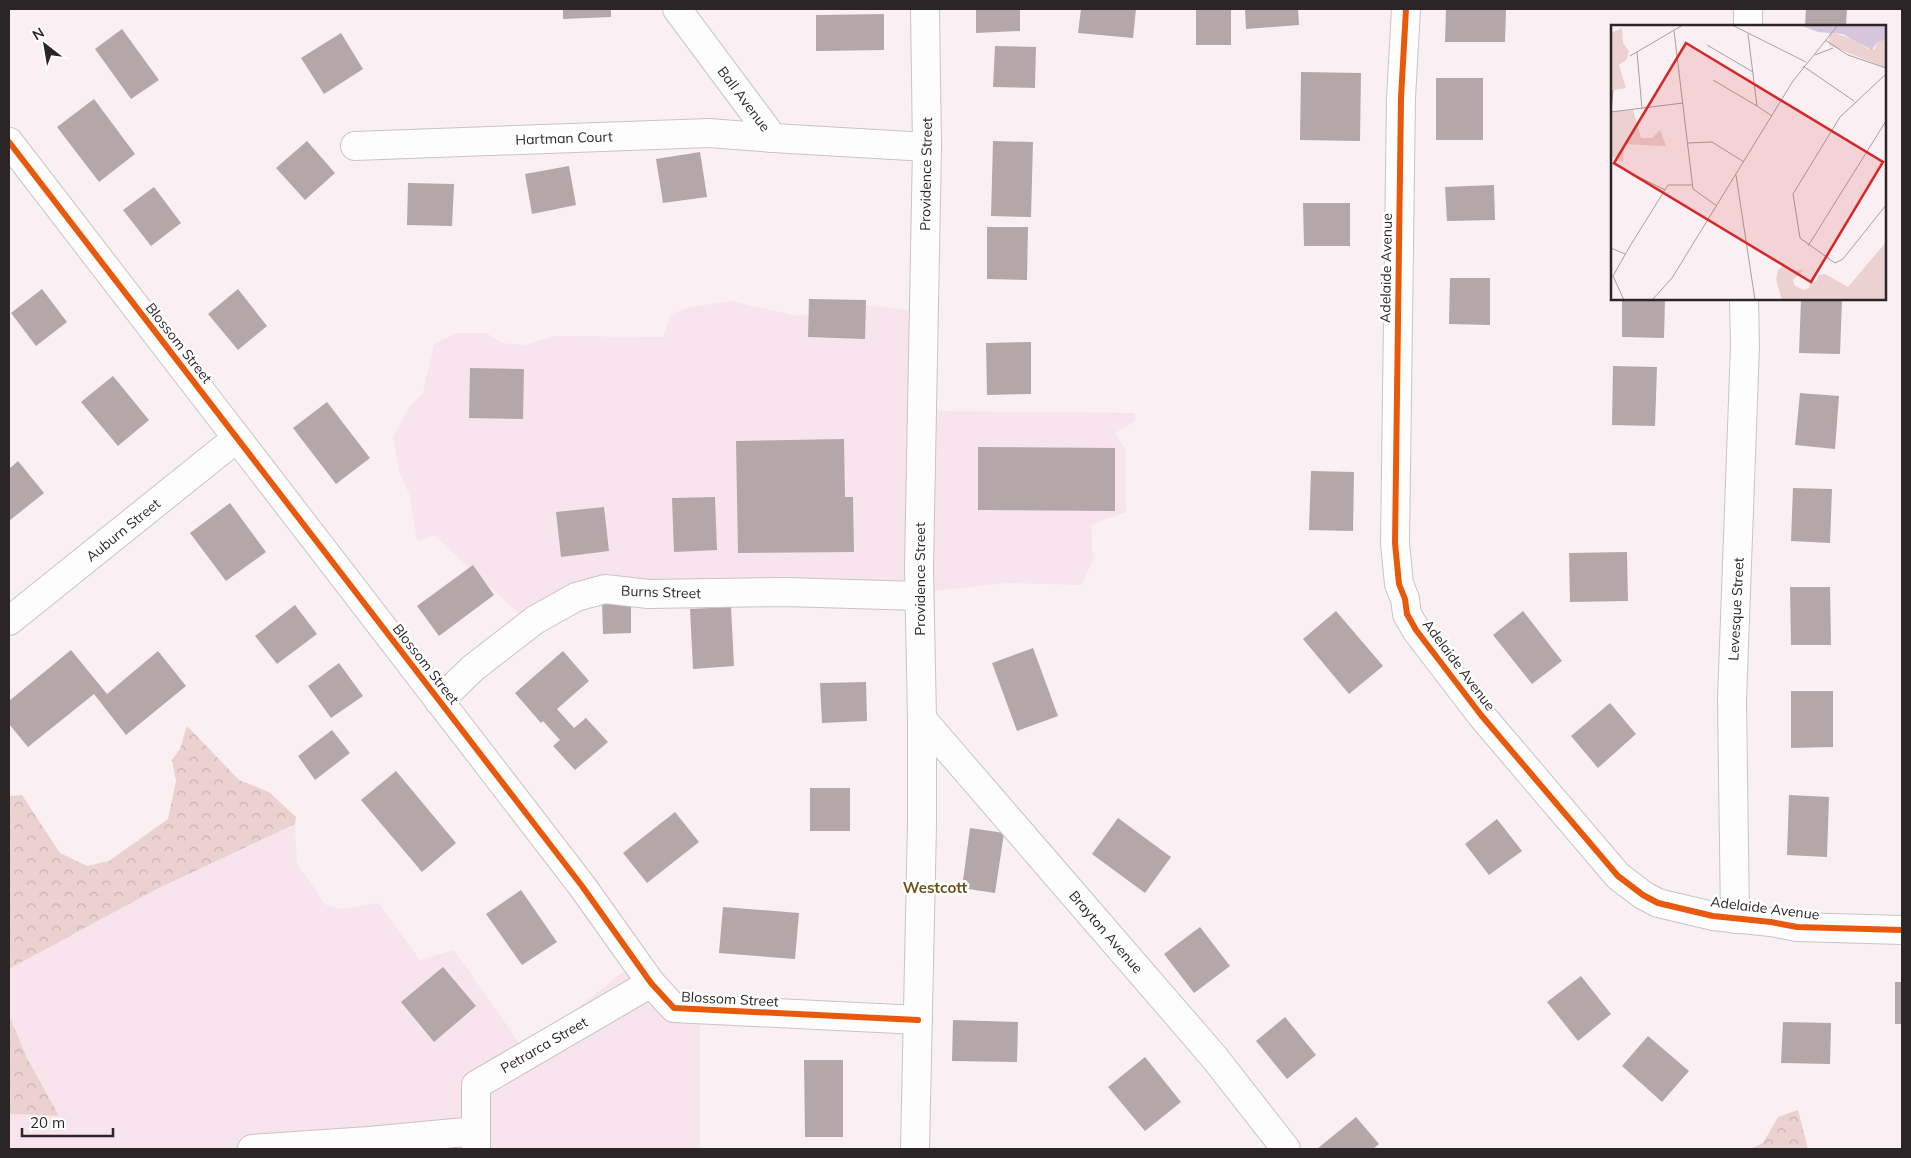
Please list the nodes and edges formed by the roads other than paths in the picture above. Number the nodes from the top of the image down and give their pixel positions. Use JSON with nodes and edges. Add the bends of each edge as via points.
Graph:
{"nodes":[{"id":1,"x":676,"y":9,"type":"edge"},
{"id":2,"x":925,"y":9,"type":"edge"},
{"id":3,"x":1406,"y":9,"type":"edge"},
{"id":4,"x":1748,"y":9,"type":"edge"},
{"id":5,"x":1748,"y":25,"type":"edge"},
{"id":6,"x":773,"y":138,"type":"junction"},
{"id":7,"x":9,"y":142,"type":"edge"},
{"id":8,"x":355,"y":146,"type":"dead end"},
{"id":9,"x":927,"y":147,"type":"junction"},
{"id":10,"x":1744,"y":300,"type":"edge"},
{"id":11,"x":237,"y":438,"type":"junction"},
{"id":12,"x":920,"y":596,"type":"junction"},
{"id":13,"x":9,"y":621,"type":"edge"},
{"id":14,"x":439,"y":701,"type":"junction"},
{"id":15,"x":922,"y":719,"type":"junction"},
{"id":16,"x":1735,"y":919,"type":"junction"},
{"id":17,"x":1902,"y":930,"type":"edge"},
{"id":18,"x":651,"y":983,"type":"junction"},
{"id":19,"x":918,"y":1020,"type":"junction"},
{"id":20,"x":476,"y":1140,"type":"edge"},
{"id":21,"x":252,"y":1149,"type":"edge"},
{"id":22,"x":915,"y":1149,"type":"edge"},
{"id":23,"x":1286,"y":1149,"type":"edge"}],
"edges":[{"from":1,"to":6,"type":"street","name":"Ball Avenue"},
{"from":2,"to":9,"type":"street","name":"Providence Street"},
{"from":3,"to":16,"type":"street","name":"Adelaide Avenue","via":[[1401,98],[1395,543],[1399,584],[1407,614],[1438,661],[1481,715],[1618,876],[1658,903]]},
{"from":4,"to":5,"type":"street"},
{"from":6,"to":8,"type":"street","name":"Hartman Court","via":[[709,133]]},
{"from":6,"to":9,"type":"street","name":"Ball Avenue"},
{"from":7,"to":11,"type":"street","name":"Blossom Street"},
{"from":9,"to":12,"type":"street","name":"Providence Street"},
{"from":10,"to":16,"type":"street","name":"Levesque Street","via":[[1732,700]]},
{"from":11,"to":13,"type":"street","name":"Auburn Street"},
{"from":11,"to":14,"type":"street","name":"Blossom Street"},
{"from":12,"to":14,"type":"street","name":"Burns Street","via":[[785,592],[648,594],[605,589],[576,597],[535,620],[473,668]]},
{"from":12,"to":15,"type":"street","name":"Providence Street"},
{"from":14,"to":18,"type":"street","name":"Blossom Street","via":[[582,886]]},
{"from":15,"to":19,"type":"street","name":"Providence Street"},
{"from":15,"to":23,"type":"street","name":"Brayton Avenue","via":[[1214,1057]]},
{"from":16,"to":17,"type":"street","name":"Adelaide Avenue","via":[[1798,927]]},
{"from":18,"to":19,"type":"street","name":"Blossom Street","via":[[674,1008]]},
{"from":18,"to":20,"type":"street","name":"Petrarca Street","via":[[476,1084]]},
{"from":19,"to":22,"type":"street","name":"Providence Street"},
{"from":20,"to":21,"type":"street","via":[[369,1141]]}]}
